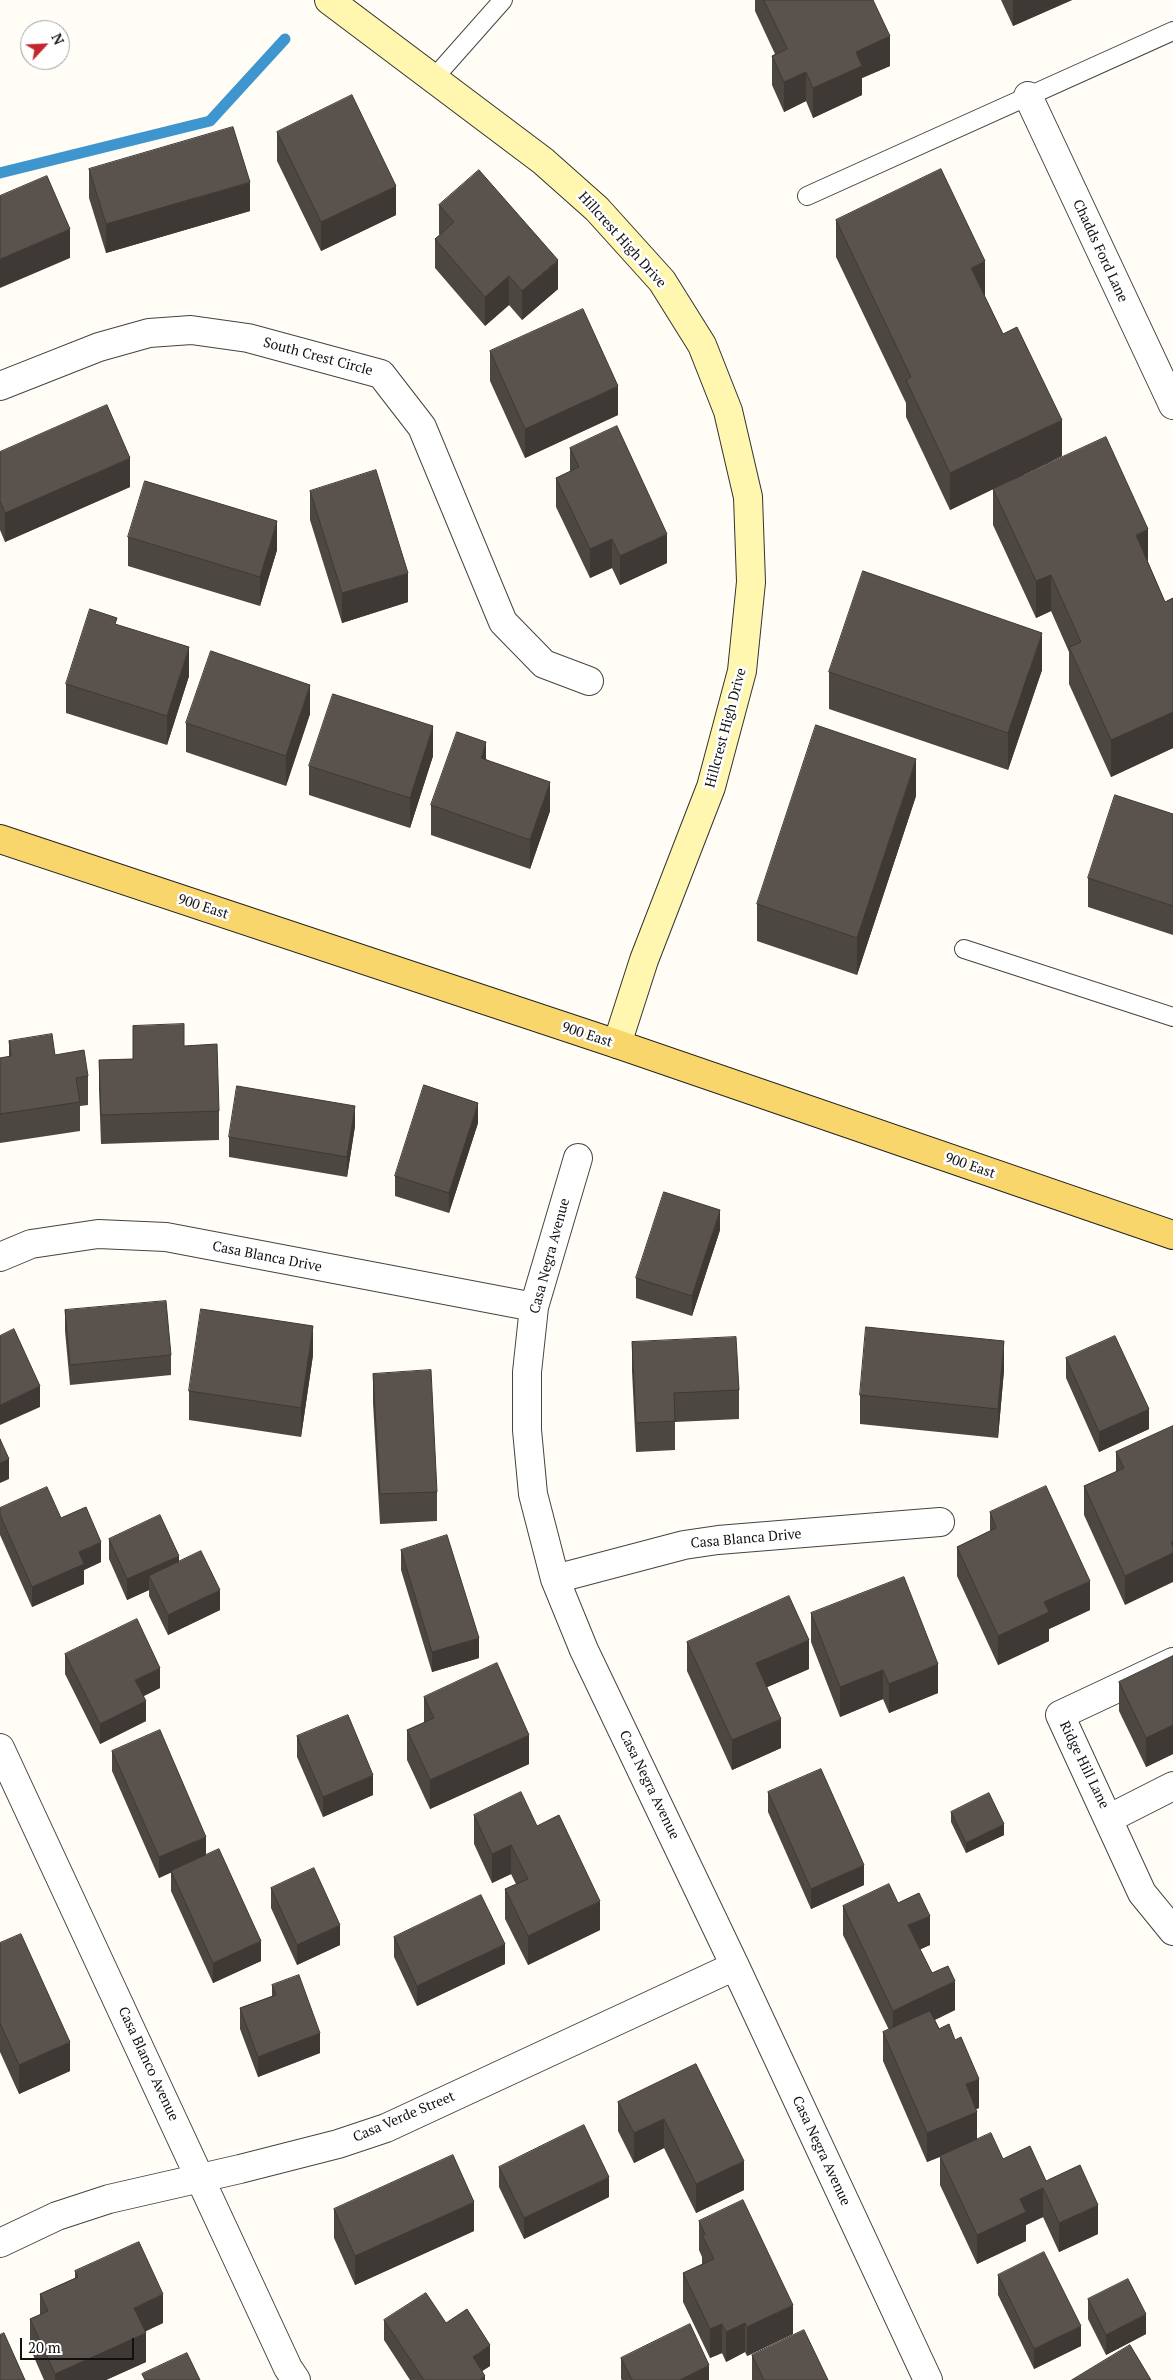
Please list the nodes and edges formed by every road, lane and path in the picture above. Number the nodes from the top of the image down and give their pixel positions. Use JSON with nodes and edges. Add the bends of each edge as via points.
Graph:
{"nodes":[{"id":1,"x":329,"y":0,"type":"edge"},
{"id":2,"x":502,"y":0,"type":"edge"},
{"id":3,"x":1173,"y":31,"type":"edge"},
{"id":4,"x":434,"y":78,"type":"junction"},
{"id":5,"x":1028,"y":96,"type":"junction"},
{"id":6,"x":807,"y":196,"type":"dead end"},
{"id":7,"x":0,"y":386,"type":"edge"},
{"id":8,"x":1173,"y":405,"type":"edge"},
{"id":9,"x":589,"y":681,"type":"dead end"},
{"id":10,"x":0,"y":839,"type":"edge"},
{"id":11,"x":964,"y":949,"type":"dead end"},
{"id":12,"x":1173,"y":1017,"type":"edge"},
{"id":13,"x":617,"y":1044,"type":"junction"},
{"id":14,"x":578,"y":1158,"type":"dead end"},
{"id":15,"x":1173,"y":1236,"type":"edge"},
{"id":16,"x":0,"y":1257,"type":"edge"},
{"id":17,"x":534,"y":1307,"type":"junction"},
{"id":18,"x":940,"y":1522,"type":"dead end"},
{"id":19,"x":555,"y":1578,"type":"junction"},
{"id":20,"x":1173,"y":1662,"type":"edge"},
{"id":21,"x":0,"y":1748,"type":"edge"},
{"id":22,"x":1173,"y":1786,"type":"edge"},
{"id":23,"x":1110,"y":1818,"type":"junction"},
{"id":24,"x":1173,"y":1931,"type":"edge"},
{"id":25,"x":735,"y":1966,"type":"junction"},
{"id":26,"x":201,"y":2179,"type":"junction"},
{"id":27,"x":0,"y":2243,"type":"edge"},
{"id":28,"x":296,"y":2380,"type":"edge"},
{"id":29,"x":928,"y":2380,"type":"edge"}],
"edges":[{"from":1,"to":4,"type":"street","name":"Hillcrest High Drive"},
{"from":2,"to":4,"type":"lane"},
{"from":3,"to":5,"type":"lane"},
{"from":4,"to":13,"type":"street","name":"Hillcrest High Drive","via":[[543,160],[590,203],[662,281],[702,345],[712,369],[728,410],[748,497],[751,582],[742,671],[711,787],[644,960]]},
{"from":5,"to":6,"type":"lane"},
{"from":5,"to":8,"type":"street","name":"Chadds Ford Lane"},
{"from":7,"to":9,"type":"street","name":"South Crest Circle","via":[[99,347],[149,333],[191,330],[248,338],[381,374],[422,427],[503,622],[544,664]]},
{"from":10,"to":13,"type":"main road","name":"900 East"},
{"from":11,"to":12,"type":"lane"},
{"from":13,"to":15,"type":"main road","name":"900 East"},
{"from":14,"to":17,"type":"street","name":"Casa Negra Avenue"},
{"from":16,"to":17,"type":"street","name":"Casa Blanca Drive","via":[[31,1244],[98,1234],[166,1237]]},
{"from":17,"to":19,"type":"street","name":"Casa Negra Avenue","via":[[527,1372],[527,1430],[533,1494]]},
{"from":18,"to":19,"type":"street","name":"Casa Blanca Drive","via":[[693,1544]]},
{"from":19,"to":25,"type":"street","name":"Casa Negra Avenue","via":[[584,1650]]},
{"from":20,"to":23,"type":"street","name":"Ridge Hill Lane","via":[[1060,1715]]},
{"from":21,"to":26,"type":"street","name":"Casa Blanco Avenue"},
{"from":22,"to":23,"type":"street","name":"Ridge Hill Lane"},
{"from":23,"to":24,"type":"street","name":"Ridge Hill Lane","via":[[1142,1893]]},
{"from":25,"to":26,"type":"street","name":"Casa Verde Street","via":[[386,2128],[338,2144]]},
{"from":25,"to":29,"type":"street","name":"Casa Negra Avenue"},
{"from":26,"to":27,"type":"street","name":"Casa Verde Street","via":[[109,2199],[57,2216]]},
{"from":26,"to":28,"type":"street","name":"Casa Blanco Avenue"}]}
